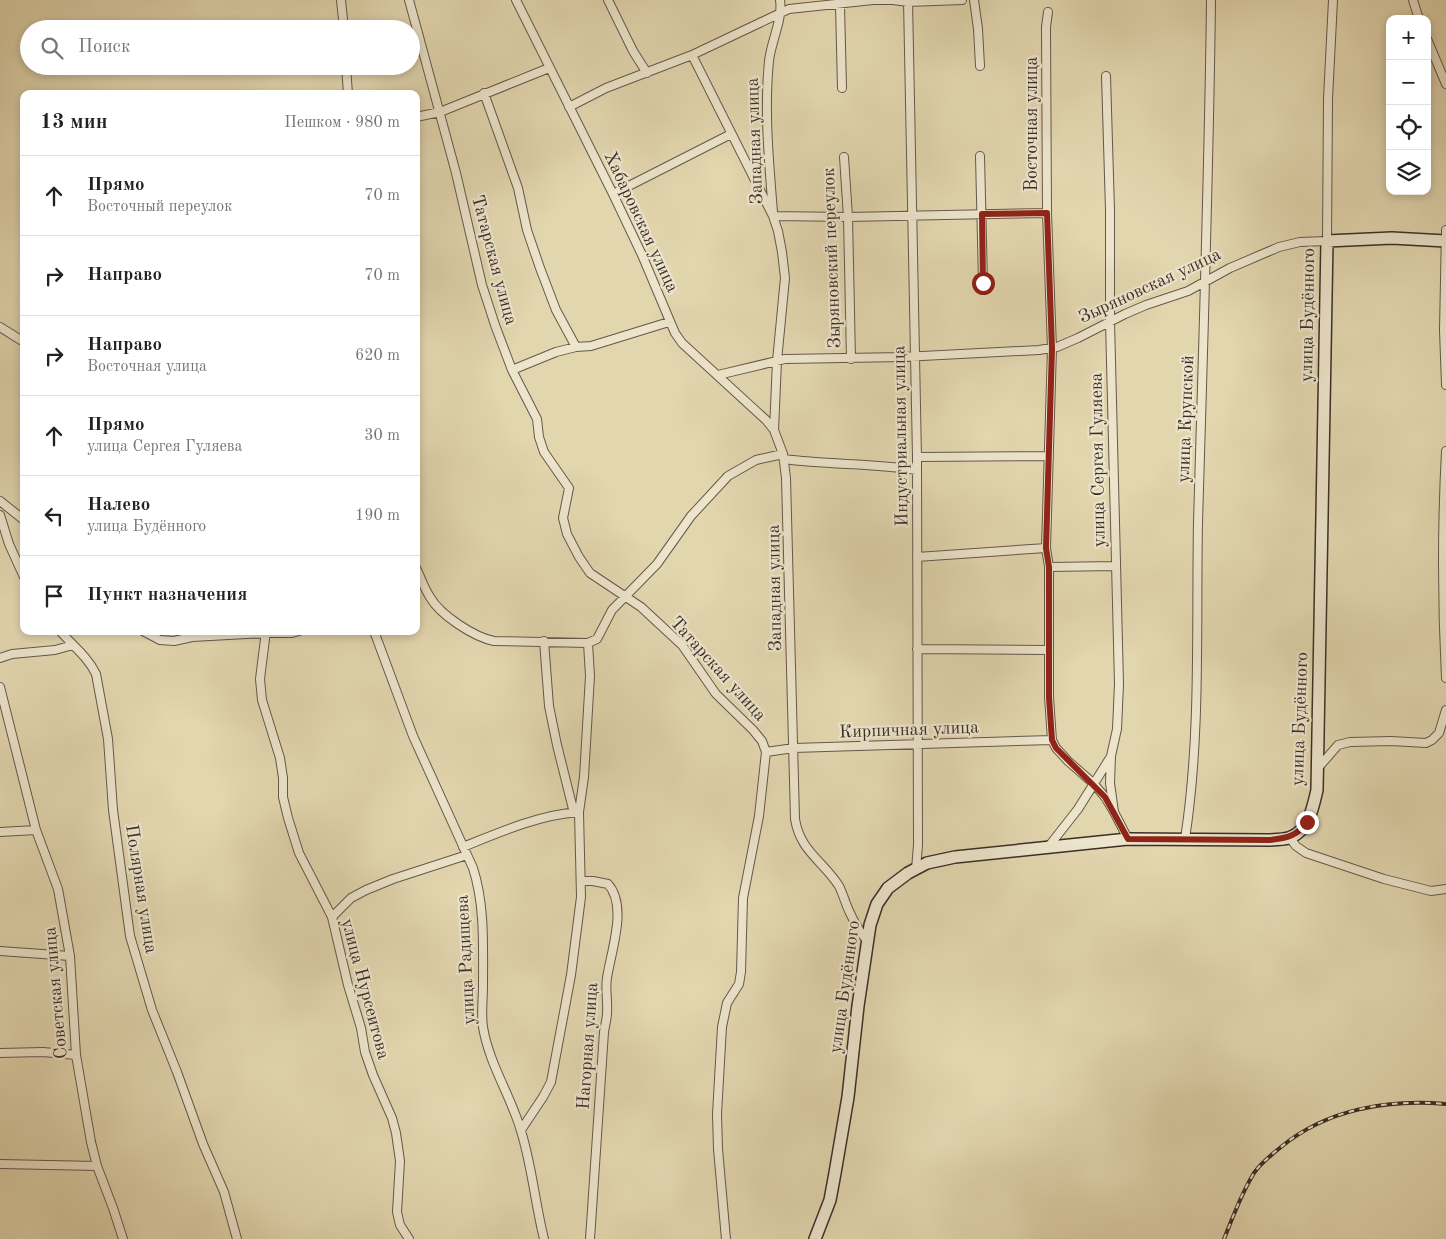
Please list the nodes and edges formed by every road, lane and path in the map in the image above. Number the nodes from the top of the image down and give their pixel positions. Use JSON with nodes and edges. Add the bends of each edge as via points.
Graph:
{"nodes":[{"id":1,"x":341,"y":0,"type":"edge"},
{"id":2,"x":408,"y":0,"type":"edge"},
{"id":3,"x":516,"y":0,"type":"edge"},
{"id":4,"x":608,"y":0,"type":"edge"},
{"id":5,"x":892,"y":0,"type":"edge"},
{"id":6,"x":962,"y":0,"type":"edge"},
{"id":7,"x":974,"y":0,"type":"edge"},
{"id":8,"x":1211,"y":0,"type":"edge"},
{"id":9,"x":1333,"y":0,"type":"edge"},
{"id":10,"x":1413,"y":0,"type":"edge"},
{"id":11,"x":908,"y":1,"type":"edge"},
{"id":12,"x":840,"y":4,"type":"junction"},
{"id":13,"x":780,"y":6,"type":"edge"},
{"id":14,"x":1048,"y":12,"type":"dead end"},
{"id":15,"x":1418,"y":15,"type":"edge"},
{"id":16,"x":343,"y":20,"type":"edge"},
{"id":17,"x":414,"y":20,"type":"edge"},
{"id":18,"x":420,"y":42,"type":"edge"},
{"id":19,"x":1431,"y":48,"type":"edge"},
{"id":20,"x":692,"y":56,"type":"junction"},
{"id":21,"x":980,"y":66,"type":"dead end"},
{"id":22,"x":549,"y":68,"type":"junction"},
{"id":23,"x":647,"y":73,"type":"junction"},
{"id":24,"x":347,"y":75,"type":"edge"},
{"id":25,"x":1106,"y":76,"type":"dead end"},
{"id":26,"x":1446,"y":84,"type":"edge"},
{"id":27,"x":842,"y":88,"type":"dead end"},
{"id":28,"x":348,"y":90,"type":"edge"},
{"id":29,"x":484,"y":94,"type":"junction"},
{"id":30,"x":570,"y":107,"type":"junction"},
{"id":31,"x":440,"y":112,"type":"junction"},
{"id":32,"x":420,"y":116,"type":"edge"},
{"id":33,"x":731,"y":134,"type":"junction"},
{"id":34,"x":980,"y":156,"type":"dead end"},
{"id":35,"x":844,"y":157,"type":"dead end"},
{"id":36,"x":613,"y":194,"type":"junction"},
{"id":37,"x":1047,"y":213,"type":"junction"},
{"id":38,"x":982,"y":214,"type":"junction"},
{"id":39,"x":773,"y":216,"type":"junction"},
{"id":40,"x":912,"y":216,"type":"junction"},
{"id":41,"x":848,"y":217,"type":"junction"},
{"id":42,"x":1446,"y":230,"type":"edge"},
{"id":43,"x":1446,"y":240,"type":"edge"},
{"id":44,"x":1327,"y":241,"type":"junction"},
{"id":45,"x":1205,"y":281,"type":"junction"},
{"id":46,"x":983,"y":283,"type":"dead end"},
{"id":47,"x":1110,"y":321,"type":"junction"},
{"id":48,"x":669,"y":322,"type":"junction"},
{"id":49,"x":0,"y":327,"type":"edge"},
{"id":50,"x":20,"y":340,"type":"edge"},
{"id":51,"x":576,"y":347,"type":"junction"},
{"id":52,"x":1052,"y":348,"type":"junction"},
{"id":53,"x":915,"y":357,"type":"junction"},
{"id":54,"x":851,"y":359,"type":"junction"},
{"id":55,"x":777,"y":361,"type":"junction"},
{"id":56,"x":512,"y":370,"type":"junction"},
{"id":57,"x":718,"y":375,"type":"junction"},
{"id":58,"x":1446,"y":385,"type":"edge"},
{"id":59,"x":774,"y":430,"type":"junction"},
{"id":60,"x":1446,"y":451,"type":"edge"},
{"id":61,"x":784,"y":456,"type":"junction"},
{"id":62,"x":1049,"y":456,"type":"junction"},
{"id":63,"x":917,"y":457,"type":"junction"},
{"id":64,"x":917,"y":470,"type":"junction"},
{"id":65,"x":0,"y":501,"type":"edge"},
{"id":66,"x":0,"y":516,"type":"edge"},
{"id":67,"x":20,"y":517,"type":"edge"},
{"id":68,"x":1046,"y":548,"type":"junction"},
{"id":69,"x":917,"y":557,"type":"junction"},
{"id":70,"x":1115,"y":566,"type":"junction"},
{"id":71,"x":1049,"y":567,"type":"junction"},
{"id":72,"x":20,"y":568,"type":"edge"},
{"id":73,"x":420,"y":577,"type":"edge"},
{"id":74,"x":625,"y":596,"type":"junction"},
{"id":75,"x":64,"y":635,"type":"edge"},
{"id":76,"x":151,"y":635,"type":"edge"},
{"id":77,"x":222,"y":635,"type":"edge"},
{"id":78,"x":266,"y":635,"type":"edge"},
{"id":79,"x":375,"y":635,"type":"edge"},
{"id":80,"x":544,"y":641,"type":"junction"},
{"id":81,"x":588,"y":643,"type":"junction"},
{"id":82,"x":73,"y":645,"type":"junction"},
{"id":83,"x":917,"y":649,"type":"junction"},
{"id":84,"x":1048,"y":650,"type":"junction"},
{"id":85,"x":0,"y":658,"type":"edge"},
{"id":86,"x":1446,"y":678,"type":"edge"},
{"id":87,"x":0,"y":687,"type":"edge"},
{"id":88,"x":1446,"y":710,"type":"edge"},
{"id":89,"x":3,"y":712,"type":"edge"},
{"id":90,"x":1052,"y":740,"type":"junction"},
{"id":91,"x":917,"y":746,"type":"junction"},
{"id":92,"x":794,"y":748,"type":"junction"},
{"id":93,"x":766,"y":752,"type":"junction"},
{"id":94,"x":1111,"y":756,"type":"junction"},
{"id":95,"x":1318,"y":768,"type":"junction"},
{"id":96,"x":1093,"y":783,"type":"junction"},
{"id":97,"x":1114,"y":812,"type":"junction"},
{"id":98,"x":577,"y":813,"type":"junction"},
{"id":99,"x":36,"y":830,"type":"junction"},
{"id":100,"x":0,"y":832,"type":"edge"},
{"id":101,"x":1290,"y":838,"type":"junction"},
{"id":102,"x":1128,"y":839,"type":"junction"},
{"id":103,"x":1185,"y":839,"type":"junction"},
{"id":104,"x":463,"y":846,"type":"junction"},
{"id":105,"x":1049,"y":846,"type":"junction"},
{"id":106,"x":467,"y":855,"type":"junction"},
{"id":107,"x":916,"y":869,"type":"junction"},
{"id":108,"x":582,"y":881,"type":"junction"},
{"id":109,"x":1446,"y":889,"type":"edge"},
{"id":110,"x":332,"y":917,"type":"junction"},
{"id":111,"x":867,"y":941,"type":"junction"},
{"id":112,"x":0,"y":951,"type":"edge"},
{"id":113,"x":70,"y":956,"type":"junction"},
{"id":114,"x":0,"y":1053,"type":"edge"},
{"id":115,"x":76,"y":1055,"type":"junction"},
{"id":116,"x":521,"y":1130,"type":"junction"},
{"id":117,"x":0,"y":1164,"type":"edge"},
{"id":118,"x":97,"y":1166,"type":"junction"},
{"id":119,"x":123,"y":1239,"type":"edge"},
{"id":120,"x":237,"y":1239,"type":"edge"},
{"id":121,"x":409,"y":1239,"type":"edge"},
{"id":122,"x":544,"y":1239,"type":"edge"},
{"id":123,"x":590,"y":1239,"type":"edge"},
{"id":124,"x":726,"y":1239,"type":"edge"},
{"id":125,"x":815,"y":1239,"type":"edge"}],
"edges":[{"from":1,"to":16,"type":"street"},
{"from":2,"to":17,"type":"street","name":"Татарская улица"},
{"from":3,"to":22,"type":"street","name":"Хабаровская улица"},
{"from":4,"to":23,"type":"street"},
{"from":5,"to":11,"type":"street"},
{"from":5,"to":12,"type":"street"},
{"from":6,"to":11,"type":"street"},
{"from":7,"to":21,"type":"street"},
{"from":8,"to":45,"type":"street","name":"улица Крупской"},
{"from":9,"to":44,"type":"street","name":"улица Будённого","via":[[1328,99]]},
{"from":10,"to":15,"type":"street"},
{"from":11,"to":40,"type":"street","name":"Индустриальная улица"},
{"from":12,"to":13,"type":"street","via":[[789,10]]},
{"from":12,"to":27,"type":"street"},
{"from":13,"to":20,"type":"street"},
{"from":13,"to":39,"type":"street","name":"Западная улица","via":[[769,59],[766,112]]},
{"from":14,"to":37,"type":"street","name":"Восточная улица"},
{"from":18,"to":31,"type":"street","name":"Татарская улица"},
{"from":19,"to":26,"type":"street"},
{"from":20,"to":23,"type":"street"},
{"from":20,"to":33,"type":"street","name":"Западная улица"},
{"from":22,"to":29,"type":"street"},
{"from":22,"to":30,"type":"street","name":"Хабаровская улица"},
{"from":23,"to":30,"type":"street","via":[[606,88]]},
{"from":24,"to":28,"type":"street"},
{"from":25,"to":47,"type":"street","name":"улица Сергея Гуляева"},
{"from":29,"to":31,"type":"street"},
{"from":29,"to":51,"type":"street","via":[[518,188],[540,268],[556,310]]},
{"from":30,"to":36,"type":"street","name":"Хабаровская улица"},
{"from":31,"to":32,"type":"street"},
{"from":31,"to":56,"type":"street","name":"Татарская улица","via":[[482,285]]},
{"from":33,"to":36,"type":"street"},
{"from":33,"to":39,"type":"street","name":"Западная улица"},
{"from":34,"to":38,"type":"street"},
{"from":35,"to":41,"type":"street","name":"Зыряновский переулок"},
{"from":36,"to":48,"type":"street","name":"Хабаровская улица"},
{"from":37,"to":38,"type":"street"},
{"from":37,"to":52,"type":"street","name":"Восточная улица"},
{"from":38,"to":40,"type":"street"},
{"from":38,"to":46,"type":"street"},
{"from":39,"to":41,"type":"street"},
{"from":39,"to":55,"type":"street","name":"Западная улица","via":[[785,278]]},
{"from":40,"to":41,"type":"street"},
{"from":40,"to":53,"type":"street","name":"Индустриальная улица"},
{"from":41,"to":54,"type":"street","name":"Зыряновский переулок"},
{"from":42,"to":43,"type":"street"},
{"from":43,"to":44,"type":"street","name":"Зыряновская улица"},
{"from":43,"to":58,"type":"street"},
{"from":44,"to":45,"type":"street","name":"Зыряновская улица","via":[[1279,247]]},
{"from":44,"to":95,"type":"street","name":"улица Будённого"},
{"from":45,"to":47,"type":"street","name":"Зыряновская улица","via":[[1188,291]]},
{"from":45,"to":103,"type":"street","name":"улица Крупской","via":[[1195,712],[1191,802]]},
{"from":47,"to":52,"type":"street","name":"Зыряновская улица"},
{"from":47,"to":70,"type":"street","name":"улица Сергея Гуляева"},
{"from":48,"to":51,"type":"street","via":[[591,346]]},
{"from":48,"to":57,"type":"street","name":"Хабаровская улица","via":[[682,343]]},
{"from":49,"to":50,"type":"street"},
{"from":51,"to":56,"type":"street"},
{"from":52,"to":53,"type":"street","name":"Зыряновская улица"},
{"from":52,"to":62,"type":"street","name":"Восточная улица"},
{"from":53,"to":54,"type":"street","name":"Зыряновская улица"},
{"from":53,"to":63,"type":"street","name":"Индустриальная улица"},
{"from":54,"to":55,"type":"street","name":"Зыряновская улица"},
{"from":55,"to":57,"type":"street","name":"Зыряновская улица"},
{"from":55,"to":59,"type":"street","name":"Западная улица"},
{"from":56,"to":74,"type":"street","name":"Татарская улица","via":[[537,419],[544,452],[568,488],[563,518],[567,534],[590,573]]},
{"from":57,"to":59,"type":"street","name":"Хабаровская улица"},
{"from":59,"to":61,"type":"street","name":"Западная улица"},
{"from":60,"to":86,"type":"street","via":[[1443,576]]},
{"from":61,"to":64,"type":"street","via":[[801,462]]},
{"from":61,"to":74,"type":"street","via":[[756,460],[728,476],[691,516],[657,564]]},
{"from":61,"to":92,"type":"street","name":"Западная улица"},
{"from":62,"to":63,"type":"street"},
{"from":62,"to":68,"type":"street","name":"Восточная улица"},
{"from":63,"to":64,"type":"street","name":"Индустриальная улица"},
{"from":64,"to":69,"type":"street","name":"Индустриальная улица"},
{"from":65,"to":67,"type":"street"},
{"from":66,"to":72,"type":"street"},
{"from":68,"to":69,"type":"street"},
{"from":68,"to":71,"type":"street","name":"Восточная улица"},
{"from":69,"to":83,"type":"street","name":"Индустриальная улица"},
{"from":70,"to":71,"type":"street"},
{"from":70,"to":94,"type":"street","name":"улица Сергея Гуляева","via":[[1119,684],[1117,729]]},
{"from":71,"to":84,"type":"street","name":"Восточная улица"},
{"from":73,"to":80,"type":"street","via":[[430,598],[462,626],[483,639]]},
{"from":74,"to":81,"type":"street","via":[[612,610],[597,639]]},
{"from":74,"to":93,"type":"street","name":"Татарская улица","via":[[682,645],[716,694],[762,741]]},
{"from":75,"to":82,"type":"street","name":"Полярная улица"},
{"from":76,"to":77,"type":"street","via":[[160,640],[174,641]]},
{"from":78,"to":110,"type":"street","name":"улица Нурсеитова","via":[[260,679],[262,700],[280,758],[283,797],[299,853]]},
{"from":79,"to":104,"type":"street","name":"улица Радищева","via":[[413,736]]},
{"from":80,"to":81,"type":"street"},
{"from":80,"to":98,"type":"street","via":[[557,745]]},
{"from":81,"to":98,"type":"street","name":"Нагорная улица","via":[[590,676],[584,777]]},
{"from":82,"to":85,"type":"street"},
{"from":82,"to":120,"type":"street","name":"Полярная улица","via":[[82,652],[96,674],[108,739],[113,810],[133,951],[202,1144],[224,1192]]},
{"from":83,"to":84,"type":"street"},
{"from":83,"to":91,"type":"street","name":"Индустриальная улица"},
{"from":84,"to":90,"type":"street","name":"Восточная улица"},
{"from":87,"to":89,"type":"street","name":"Советская улица"},
{"from":88,"to":95,"type":"street","via":[[1439,733],[1426,744],[1350,742],[1338,745]]},
{"from":89,"to":99,"type":"street","name":"Советская улица"},
{"from":90,"to":91,"type":"street","name":"Кирпичная улица"},
{"from":90,"to":96,"type":"street","via":[[1068,761]]},
{"from":91,"to":92,"type":"street","name":"Кирпичная улица"},
{"from":91,"to":107,"type":"street","name":"Индустриальная улица"},
{"from":92,"to":93,"type":"street","name":"Кирпичная улица"},
{"from":92,"to":111,"type":"street","name":"Западная улица","via":[[797,833],[838,886]]},
{"from":93,"to":124,"type":"street","via":[[759,816],[743,898],[741,972],[739,984],[727,1003],[722,1027],[717,1114]]},
{"from":94,"to":96,"type":"street"},
{"from":94,"to":97,"type":"street","name":"улица Сергея Гуляева"},
{"from":95,"to":101,"type":"street","name":"улица Будённого","via":[[1311,814],[1301,831]]},
{"from":96,"to":97,"type":"street"},
{"from":96,"to":105,"type":"street","via":[[1078,809]]},
{"from":97,"to":102,"type":"street","name":"улица Сергея Гуляева"},
{"from":98,"to":104,"type":"street","via":[[543,818]]},
{"from":98,"to":108,"type":"street","name":"Нагорная улица"},
{"from":99,"to":100,"type":"street"},
{"from":99,"to":113,"type":"street","name":"Советская улица","via":[[58,889]]},
{"from":101,"to":103,"type":"street","name":"улица Будённого"},
{"from":101,"to":109,"type":"street","via":[[1306,853],[1384,879],[1431,891]]},
{"from":102,"to":103,"type":"street","name":"улица Будённого"},
{"from":102,"to":105,"type":"street","name":"улица Будённого"},
{"from":104,"to":106,"type":"street","name":"улица Радищева"},
{"from":105,"to":107,"type":"street","name":"улица Будённого","via":[[955,857]]},
{"from":106,"to":110,"type":"street","via":[[366,890],[351,898]]},
{"from":106,"to":116,"type":"street","name":"улица Радищева","via":[[481,904],[483,1027],[491,1057]]},
{"from":107,"to":111,"type":"street","name":"улица Будённого","via":[[888,888],[876,904]]},
{"from":108,"to":116,"type":"street","name":"Нагорная улица","via":[[577,936],[551,1082]]},
{"from":108,"to":123,"type":"street","name":"Нагорная улица","via":[[608,884],[616,896],[617,908],[615,943],[607,979],[608,1014],[604,1032]]},
{"from":110,"to":121,"type":"street","name":"улица Нурсеитова","via":[[362,1028],[365,1052],[396,1133],[400,1161],[397,1212]]},
{"from":111,"to":125,"type":"street","name":"улица Будённого","via":[[835,1173],[830,1200]]},
{"from":112,"to":113,"type":"street"},
{"from":113,"to":115,"type":"street","name":"Советская улица"},
{"from":114,"to":115,"type":"street"},
{"from":115,"to":118,"type":"street","name":"Советская улица"},
{"from":116,"to":122,"type":"street","name":"улица Радищева"},
{"from":117,"to":118,"type":"street"},
{"from":118,"to":119,"type":"street","name":"Советская улица"}]}
